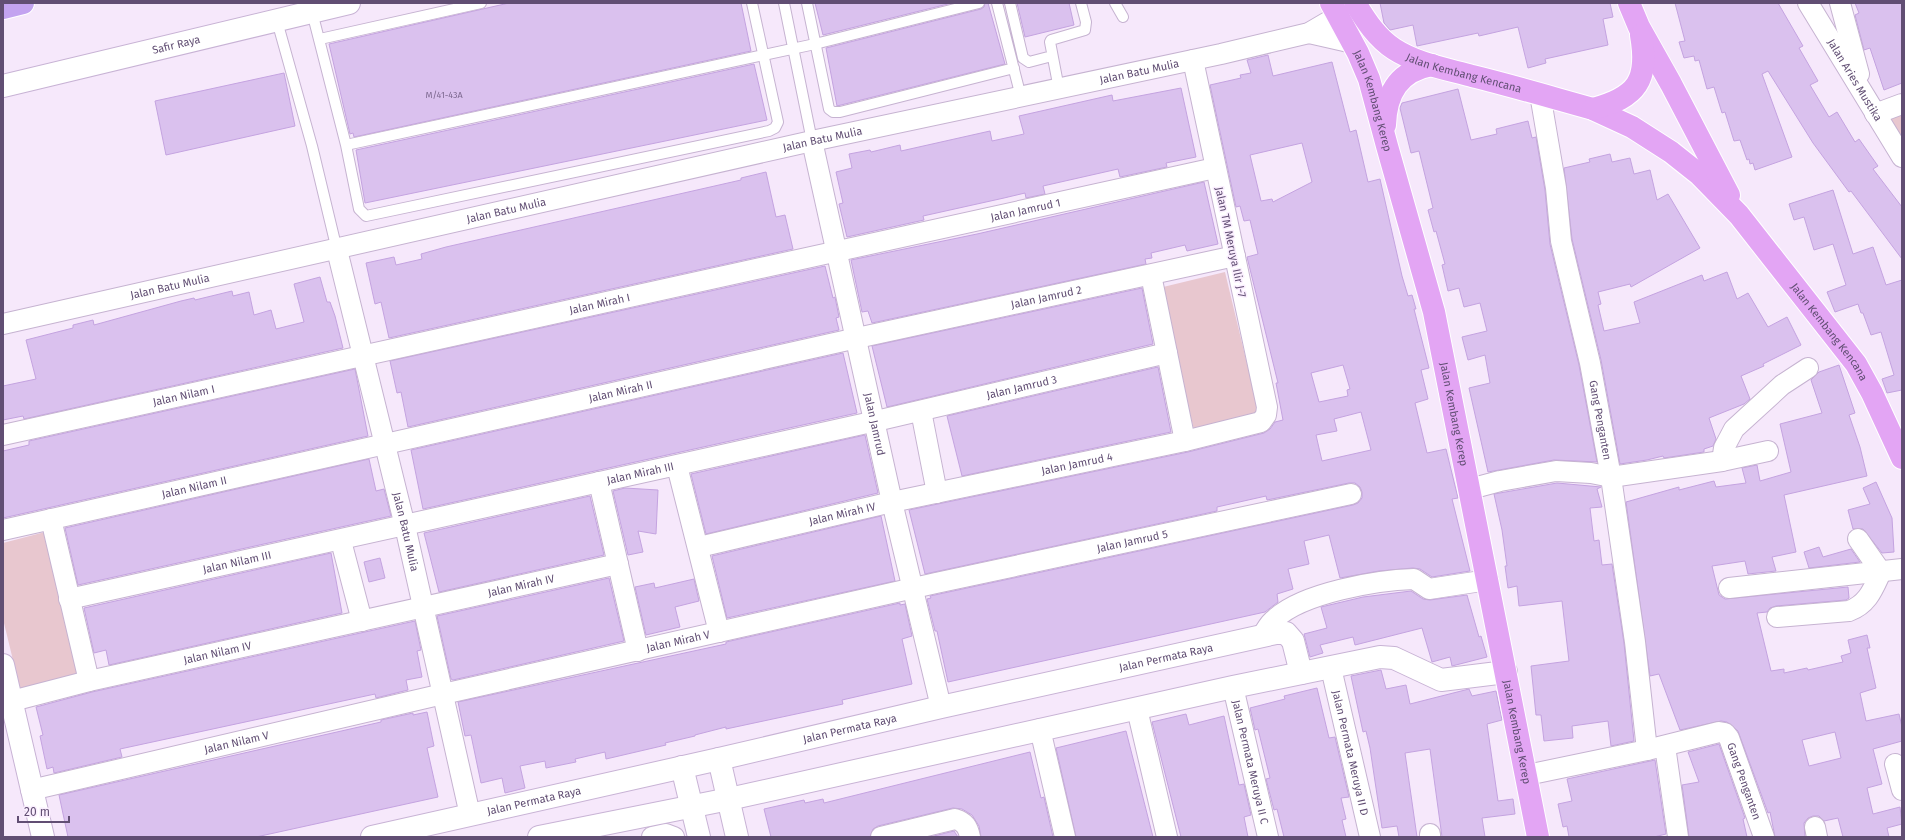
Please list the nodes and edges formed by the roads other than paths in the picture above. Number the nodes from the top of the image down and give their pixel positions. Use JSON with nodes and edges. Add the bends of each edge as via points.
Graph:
{"nodes":[{"id":1,"x":23,"y":3,"type":"edge"},
{"id":2,"x":349,"y":3,"type":"edge"},
{"id":3,"x":481,"y":3,"type":"edge"},
{"id":4,"x":752,"y":3,"type":"edge"},
{"id":5,"x":784,"y":3,"type":"edge"},
{"id":6,"x":807,"y":3,"type":"edge"},
{"id":7,"x":979,"y":3,"type":"edge"},
{"id":8,"x":997,"y":3,"type":"edge"},
{"id":9,"x":1010,"y":3,"type":"edge"},
{"id":10,"x":1081,"y":3,"type":"edge"},
{"id":11,"x":1115,"y":3,"type":"edge"},
{"id":12,"x":1355,"y":3,"type":"edge"},
{"id":13,"x":1629,"y":3,"type":"edge"},
{"id":14,"x":1808,"y":3,"type":"edge"},
{"id":15,"x":1840,"y":3,"type":"edge"},
{"id":16,"x":3,"y":8,"type":"edge"},
{"id":17,"x":1335,"y":9,"type":"edge"},
{"id":18,"x":312,"y":12,"type":"junction"},
{"id":19,"x":1123,"y":16,"type":"dead end"},
{"id":20,"x":277,"y":21,"type":"junction"},
{"id":21,"x":1640,"y":27,"type":"junction"},
{"id":22,"x":1309,"y":33,"type":"junction"},
{"id":23,"x":320,"y":40,"type":"junction"},
{"id":24,"x":1353,"y":43,"type":"junction"},
{"id":25,"x":816,"y":44,"type":"junction"},
{"id":26,"x":794,"y":48,"type":"junction"},
{"id":27,"x":763,"y":54,"type":"junction"},
{"id":28,"x":1052,"y":56,"type":"junction"},
{"id":29,"x":1193,"y":60,"type":"junction"},
{"id":30,"x":1432,"y":65,"type":"junction"},
{"id":31,"x":1014,"y":68,"type":"junction"},
{"id":32,"x":3,"y":86,"type":"edge"},
{"id":33,"x":1059,"y":89,"type":"junction"},
{"id":34,"x":1540,"y":94,"type":"junction"},
{"id":35,"x":1021,"y":97,"type":"junction"},
{"id":36,"x":1902,"y":104,"type":"edge"},
{"id":37,"x":1870,"y":106,"type":"junction"},
{"id":38,"x":1593,"y":109,"type":"junction"},
{"id":39,"x":812,"y":141,"type":"junction"},
{"id":40,"x":346,"y":145,"type":"junction"},
{"id":41,"x":1386,"y":146,"type":"junction"},
{"id":42,"x":1902,"y":157,"type":"edge"},
{"id":43,"x":1215,"y":168,"type":"junction"},
{"id":44,"x":1739,"y":215,"type":"junction"},
{"id":45,"x":337,"y":250,"type":"junction"},
{"id":46,"x":836,"y":251,"type":"junction"},
{"id":47,"x":1235,"y":256,"type":"junction"},
{"id":48,"x":1151,"y":275,"type":"junction"},
{"id":49,"x":3,"y":324,"type":"edge"},
{"id":50,"x":857,"y":338,"type":"junction"},
{"id":51,"x":1167,"y":353,"type":"junction"},
{"id":52,"x":363,"y":355,"type":"junction"},
{"id":53,"x":1808,"y":368,"type":"dead end"},
{"id":54,"x":921,"y":411,"type":"junction"},
{"id":55,"x":876,"y":422,"type":"junction"},
{"id":56,"x":1261,"y":422,"type":"joint"},
{"id":57,"x":3,"y":435,"type":"edge"},
{"id":58,"x":1185,"y":441,"type":"junction"},
{"id":59,"x":385,"y":443,"type":"junction"},
{"id":60,"x":1768,"y":451,"type":"dead end"},
{"id":61,"x":1902,"y":458,"type":"edge"},
{"id":62,"x":1722,"y":460,"type":"junction"},
{"id":63,"x":677,"y":466,"type":"junction"},
{"id":64,"x":1611,"y":477,"type":"junction"},
{"id":65,"x":599,"y":482,"type":"junction"},
{"id":66,"x":1470,"y":489,"type":"junction"},
{"id":67,"x":937,"y":492,"type":"junction"},
{"id":68,"x":1351,"y":494,"type":"dead end"},
{"id":69,"x":892,"y":502,"type":"junction"},
{"id":70,"x":51,"y":519,"type":"junction"},
{"id":71,"x":405,"y":526,"type":"junction"},
{"id":72,"x":3,"y":530,"type":"edge"},
{"id":73,"x":1858,"y":539,"type":"dead end"},
{"id":74,"x":341,"y":541,"type":"junction"},
{"id":75,"x":699,"y":547,"type":"junction"},
{"id":76,"x":618,"y":564,"type":"junction"},
{"id":77,"x":1902,"y":569,"type":"edge"},
{"id":78,"x":1881,"y":572,"type":"junction"},
{"id":79,"x":1488,"y":580,"type":"junction"},
{"id":80,"x":913,"y":588,"type":"junction"},
{"id":81,"x":1729,"y":588,"type":"dead end"},
{"id":82,"x":69,"y":599,"type":"junction"},
{"id":83,"x":424,"y":607,"type":"junction"},
{"id":84,"x":1776,"y":617,"type":"dead end"},
{"id":85,"x":362,"y":621,"type":"junction"},
{"id":86,"x":720,"y":632,"type":"junction"},
{"id":87,"x":1262,"y":636,"type":"junction"},
{"id":88,"x":638,"y":651,"type":"junction"},
{"id":89,"x":3,"y":665,"type":"edge"},
{"id":90,"x":1331,"y":668,"type":"junction"},
{"id":91,"x":1506,"y":672,"type":"junction"},
{"id":92,"x":1301,"y":673,"type":"junction"},
{"id":93,"x":88,"y":681,"type":"junction"},
{"id":94,"x":1233,"y":687,"type":"junction"},
{"id":95,"x":443,"y":694,"type":"junction"},
{"id":96,"x":12,"y":701,"type":"junction"},
{"id":97,"x":941,"y":707,"type":"junction"},
{"id":98,"x":1137,"y":709,"type":"junction"},
{"id":99,"x":1040,"y":729,"type":"junction"},
{"id":100,"x":1656,"y":748,"type":"junction"},
{"id":101,"x":719,"y":759,"type":"junction"},
{"id":102,"x":1895,"y":764,"type":"dead end"},
{"id":103,"x":682,"y":767,"type":"junction"},
{"id":104,"x":1527,"y":775,"type":"junction"},
{"id":105,"x":31,"y":790,"type":"junction"},
{"id":106,"x":1902,"y":790,"type":"edge"},
{"id":107,"x":729,"y":799,"type":"junction"},
{"id":108,"x":692,"y":807,"type":"junction"},
{"id":109,"x":470,"y":815,"type":"junction"},
{"id":110,"x":967,"y":829,"type":"edge"},
{"id":111,"x":572,"y":833,"type":"edge"},
{"id":112,"x":43,"y":837,"type":"edge"},
{"id":113,"x":372,"y":837,"type":"edge"},
{"id":114,"x":539,"y":837,"type":"edge"},
{"id":115,"x":652,"y":837,"type":"edge"},
{"id":116,"x":674,"y":837,"type":"edge"},
{"id":117,"x":699,"y":837,"type":"edge"},
{"id":118,"x":737,"y":837,"type":"edge"},
{"id":119,"x":881,"y":837,"type":"edge"},
{"id":120,"x":1064,"y":837,"type":"edge"},
{"id":121,"x":1167,"y":837,"type":"edge"},
{"id":122,"x":1268,"y":837,"type":"edge"},
{"id":123,"x":1370,"y":837,"type":"edge"},
{"id":124,"x":1538,"y":837,"type":"edge"},
{"id":125,"x":1678,"y":837,"type":"edge"},
{"id":126,"x":1764,"y":837,"type":"edge"}],
"edges":[{"from":1,"to":16,"type":"highway"},
{"from":2,"to":18,"type":"street","name":"Safir Raya"},
{"from":3,"to":23,"type":"lane"},
{"from":4,"to":27,"type":"lane"},
{"from":5,"to":26,"type":"lane"},
{"from":6,"to":25,"type":"lane"},
{"from":7,"to":25,"type":"lane"},
{"from":8,"to":31,"type":"lane"},
{"from":9,"to":28,"type":"lane","via":[[1023,58],[1029,62]]},
{"from":10,"to":28,"type":"lane","via":[[1086,28],[1051,40]]},
{"from":11,"to":19,"type":"lane"},
{"from":12,"to":30,"type":"main road","name":"Jalan Kembang Kencana","via":[[1370,27],[1386,44],[1405,55]]},
{"from":13,"to":21,"type":"main road","name":"Jalan Kembang Kencana"},
{"from":14,"to":37,"type":"street","name":"Jalan Aries Mustika"},
{"from":15,"to":37,"type":"street"},
{"from":17,"to":22,"type":"street","name":"Jalan Batu Mulia"},
{"from":17,"to":24,"type":"main road","name":"Jalan Kembang Kerep"},
{"from":18,"to":20,"type":"street","name":"Safir Raya"},
{"from":18,"to":23,"type":"lane"},
{"from":20,"to":32,"type":"street","name":"Safir Raya"},
{"from":20,"to":45,"type":"lane","name":"Jalan Batu Mulia","via":[[312,146]]},
{"from":21,"to":38,"type":"main road","name":"Jalan Kembang Kencana","via":[[1643,62],[1637,84],[1619,101]]},
{"from":21,"to":44,"type":"main road","name":"Jalan Kembang Kencana"},
{"from":22,"to":24,"type":"street","name":"Jalan Batu Mulia"},
{"from":22,"to":29,"type":"street","name":"Jalan Batu Mulia"},
{"from":23,"to":40,"type":"lane"},
{"from":24,"to":41,"type":"main road","name":"Jalan Kembang Kerep","via":[[1369,79]]},
{"from":25,"to":26,"type":"lane"},
{"from":25,"to":31,"type":"lane","via":[[829,109],[833,112]]},
{"from":26,"to":27,"type":"lane"},
{"from":26,"to":39,"type":"lane"},
{"from":27,"to":40,"type":"lane"},
{"from":27,"to":40,"type":"lane","via":[[778,122],[775,128],[769,131],[366,216],[358,209]]},
{"from":28,"to":33,"type":"lane"},
{"from":29,"to":33,"type":"street","name":"Jalan Batu Mulia"},
{"from":29,"to":43,"type":"street","name":"Jalan TM Meruya Ilir J-7"},
{"from":30,"to":34,"type":"main road","name":"Jalan Kembang Kencana"},
{"from":30,"to":41,"type":"main road","via":[[1417,68],[1394,87],[1385,111]]},
{"from":31,"to":35,"type":"lane"},
{"from":33,"to":35,"type":"street","name":"Jalan Batu Mulia"},
{"from":34,"to":38,"type":"main road","name":"Jalan Kembang Kencana"},
{"from":34,"to":64,"type":"street","name":"Gang Penganten","via":[[1556,188],[1560,242],[1590,363]]},
{"from":35,"to":39,"type":"street","name":"Jalan Batu Mulia"},
{"from":36,"to":37,"type":"street"},
{"from":37,"to":42,"type":"street","name":"Jalan Aries Mustika"},
{"from":38,"to":44,"type":"main road","name":"Jalan Kembang Kencana","via":[[1632,127],[1671,152],[1705,180]]},
{"from":39,"to":45,"type":"street","name":"Jalan Batu Mulia"},
{"from":39,"to":46,"type":"street","name":"Jalan Jamrud"},
{"from":41,"to":66,"type":"main road","name":"Jalan Kembang Kerep","via":[[1434,312]]},
{"from":43,"to":46,"type":"street","name":"Jalan Jamrud 1"},
{"from":43,"to":47,"type":"street","name":"Jalan TM Meruya Ilir J-7"},
{"from":44,"to":61,"type":"main road","name":"Jalan Kembang Kencana","via":[[1856,364]]},
{"from":45,"to":49,"type":"street","name":"Jalan Batu Mulia"},
{"from":45,"to":52,"type":"street","name":"Jalan Batu Mulia"},
{"from":46,"to":50,"type":"street","name":"Jalan Jamrud"},
{"from":46,"to":52,"type":"street","name":"Jalan Mirah I"},
{"from":47,"to":48,"type":"street","name":"Jalan Jamrud 2"},
{"from":47,"to":56,"type":"street","name":"Jalan TM Meruya Ilir J-7","via":[[1267,407],[1266,415]]},
{"from":48,"to":50,"type":"street","name":"Jalan Jamrud 2"},
{"from":48,"to":51,"type":"street"},
{"from":50,"to":55,"type":"street","name":"Jalan Jamrud"},
{"from":50,"to":59,"type":"street","name":"Jalan Mirah II"},
{"from":51,"to":54,"type":"street","name":"Jalan Jamrud 3"},
{"from":51,"to":58,"type":"street"},
{"from":52,"to":57,"type":"street","name":"Jalan Nilam I"},
{"from":52,"to":59,"type":"street","name":"Jalan Batu Mulia"},
{"from":53,"to":62,"type":"street","via":[[1782,385],[1734,429],[1724,448]]},
{"from":54,"to":55,"type":"street","name":"Jalan Jamrud 3"},
{"from":54,"to":67,"type":"street"},
{"from":55,"to":63,"type":"street","name":"Jalan Mirah III"},
{"from":55,"to":69,"type":"street","name":"Jalan Jamrud"},
{"from":56,"to":58,"type":"street","name":"Jalan Jamrud 4"},
{"from":58,"to":67,"type":"street","name":"Jalan Jamrud 4"},
{"from":59,"to":70,"type":"street","name":"Jalan Nilam II"},
{"from":59,"to":71,"type":"street","name":"Jalan Batu Mulia"},
{"from":60,"to":62,"type":"street"},
{"from":62,"to":64,"type":"street"},
{"from":63,"to":65,"type":"street","name":"Jalan Mirah III"},
{"from":63,"to":75,"type":"street"},
{"from":64,"to":66,"type":"street","via":[[1556,471]]},
{"from":64,"to":100,"type":"street","name":"Gang Penganten","via":[[1635,642]]},
{"from":65,"to":71,"type":"street","name":"Jalan Mirah III"},
{"from":65,"to":76,"type":"street"},
{"from":66,"to":79,"type":"main road","name":"Jalan Kembang Kerep"},
{"from":67,"to":69,"type":"street","name":"Jalan Jamrud 4"},
{"from":68,"to":80,"type":"street","name":"Jalan Jamrud 5"},
{"from":69,"to":75,"type":"street","name":"Jalan Mirah IV"},
{"from":69,"to":80,"type":"street","name":"Jalan Jamrud"},
{"from":70,"to":72,"type":"street","name":"Jalan Nilam II"},
{"from":70,"to":82,"type":"street"},
{"from":71,"to":74,"type":"street","name":"Jalan Nilam III"},
{"from":71,"to":83,"type":"street","name":"Jalan Batu Mulia"},
{"from":73,"to":78,"type":"street"},
{"from":74,"to":82,"type":"street","name":"Jalan Nilam III"},
{"from":74,"to":85,"type":"street"},
{"from":75,"to":86,"type":"street"},
{"from":76,"to":83,"type":"street","name":"Jalan Mirah IV"},
{"from":76,"to":88,"type":"street"},
{"from":77,"to":78,"type":"street"},
{"from":78,"to":81,"type":"street"},
{"from":78,"to":84,"type":"street","via":[[1868,599],[1859,607],[1849,611]]},
{"from":79,"to":87,"type":"street","via":[[1438,589],[1425,588],[1414,579],[1341,589],[1298,603],[1274,619]]},
{"from":79,"to":91,"type":"main road","name":"Jalan Kembang Kerep"},
{"from":80,"to":86,"type":"street","name":"Jalan Mirah V"},
{"from":80,"to":97,"type":"street","name":"Jalan Jamrud"},
{"from":82,"to":93,"type":"street"},
{"from":83,"to":85,"type":"street","name":"Jalan Nilam IV"},
{"from":83,"to":95,"type":"street","name":"Jalan Batu Mulia"},
{"from":85,"to":93,"type":"street","name":"Jalan Nilam IV"},
{"from":86,"to":88,"type":"street","name":"Jalan Mirah V"},
{"from":87,"to":92,"type":"street","name":"Jalan Permata Raya","via":[[1286,633],[1293,641]]},
{"from":87,"to":97,"type":"street","name":"Jalan Permata Raya"},
{"from":88,"to":95,"type":"street","name":"Jalan Mirah V"},
{"from":89,"to":96,"type":"street"},
{"from":90,"to":91,"type":"street","via":[[1388,657],[1441,680]]},
{"from":90,"to":92,"type":"street"},
{"from":90,"to":123,"type":"street","name":"Jalan Permata Meruya II D"},
{"from":91,"to":104,"type":"main road","name":"Jalan Kembang Kerep"},
{"from":92,"to":94,"type":"street"},
{"from":93,"to":96,"type":"street","name":"Jalan Nilam IV"},
{"from":94,"to":98,"type":"street"},
{"from":94,"to":122,"type":"street","name":"Jalan Permata Meruya II C"},
{"from":95,"to":105,"type":"street","name":"Jalan Nilam V"},
{"from":95,"to":109,"type":"street","name":"Jalan Batu Mulia"},
{"from":96,"to":105,"type":"street"},
{"from":97,"to":101,"type":"street","name":"Jalan Permata Raya"},
{"from":98,"to":99,"type":"street"},
{"from":98,"to":121,"type":"street"},
{"from":99,"to":107,"type":"street"},
{"from":99,"to":120,"type":"street"},
{"from":100,"to":104,"type":"street","name":"Gang Penganten"},
{"from":100,"to":125,"type":"street"},
{"from":100,"to":126,"type":"street","name":"Gang Penganten","via":[[1719,732],[1725,733]]},
{"from":101,"to":103,"type":"street","name":"Jalan Permata Raya"},
{"from":101,"to":107,"type":"street"},
{"from":102,"to":106,"type":"street"},
{"from":103,"to":108,"type":"street"},
{"from":103,"to":109,"type":"street","name":"Jalan Permata Raya"},
{"from":104,"to":124,"type":"main road","name":"Jalan Kembang Kerep"},
{"from":105,"to":112,"type":"street"},
{"from":107,"to":108,"type":"street"},
{"from":107,"to":118,"type":"street"},
{"from":108,"to":111,"type":"street"},
{"from":108,"to":117,"type":"street"},
{"from":109,"to":113,"type":"street","name":"Jalan Permata Raya"},
{"from":110,"to":119,"type":"street","via":[[956,820]]},
{"from":111,"to":114,"type":"street"},
{"from":115,"to":116,"type":"street","via":[[666,834]]}]}
